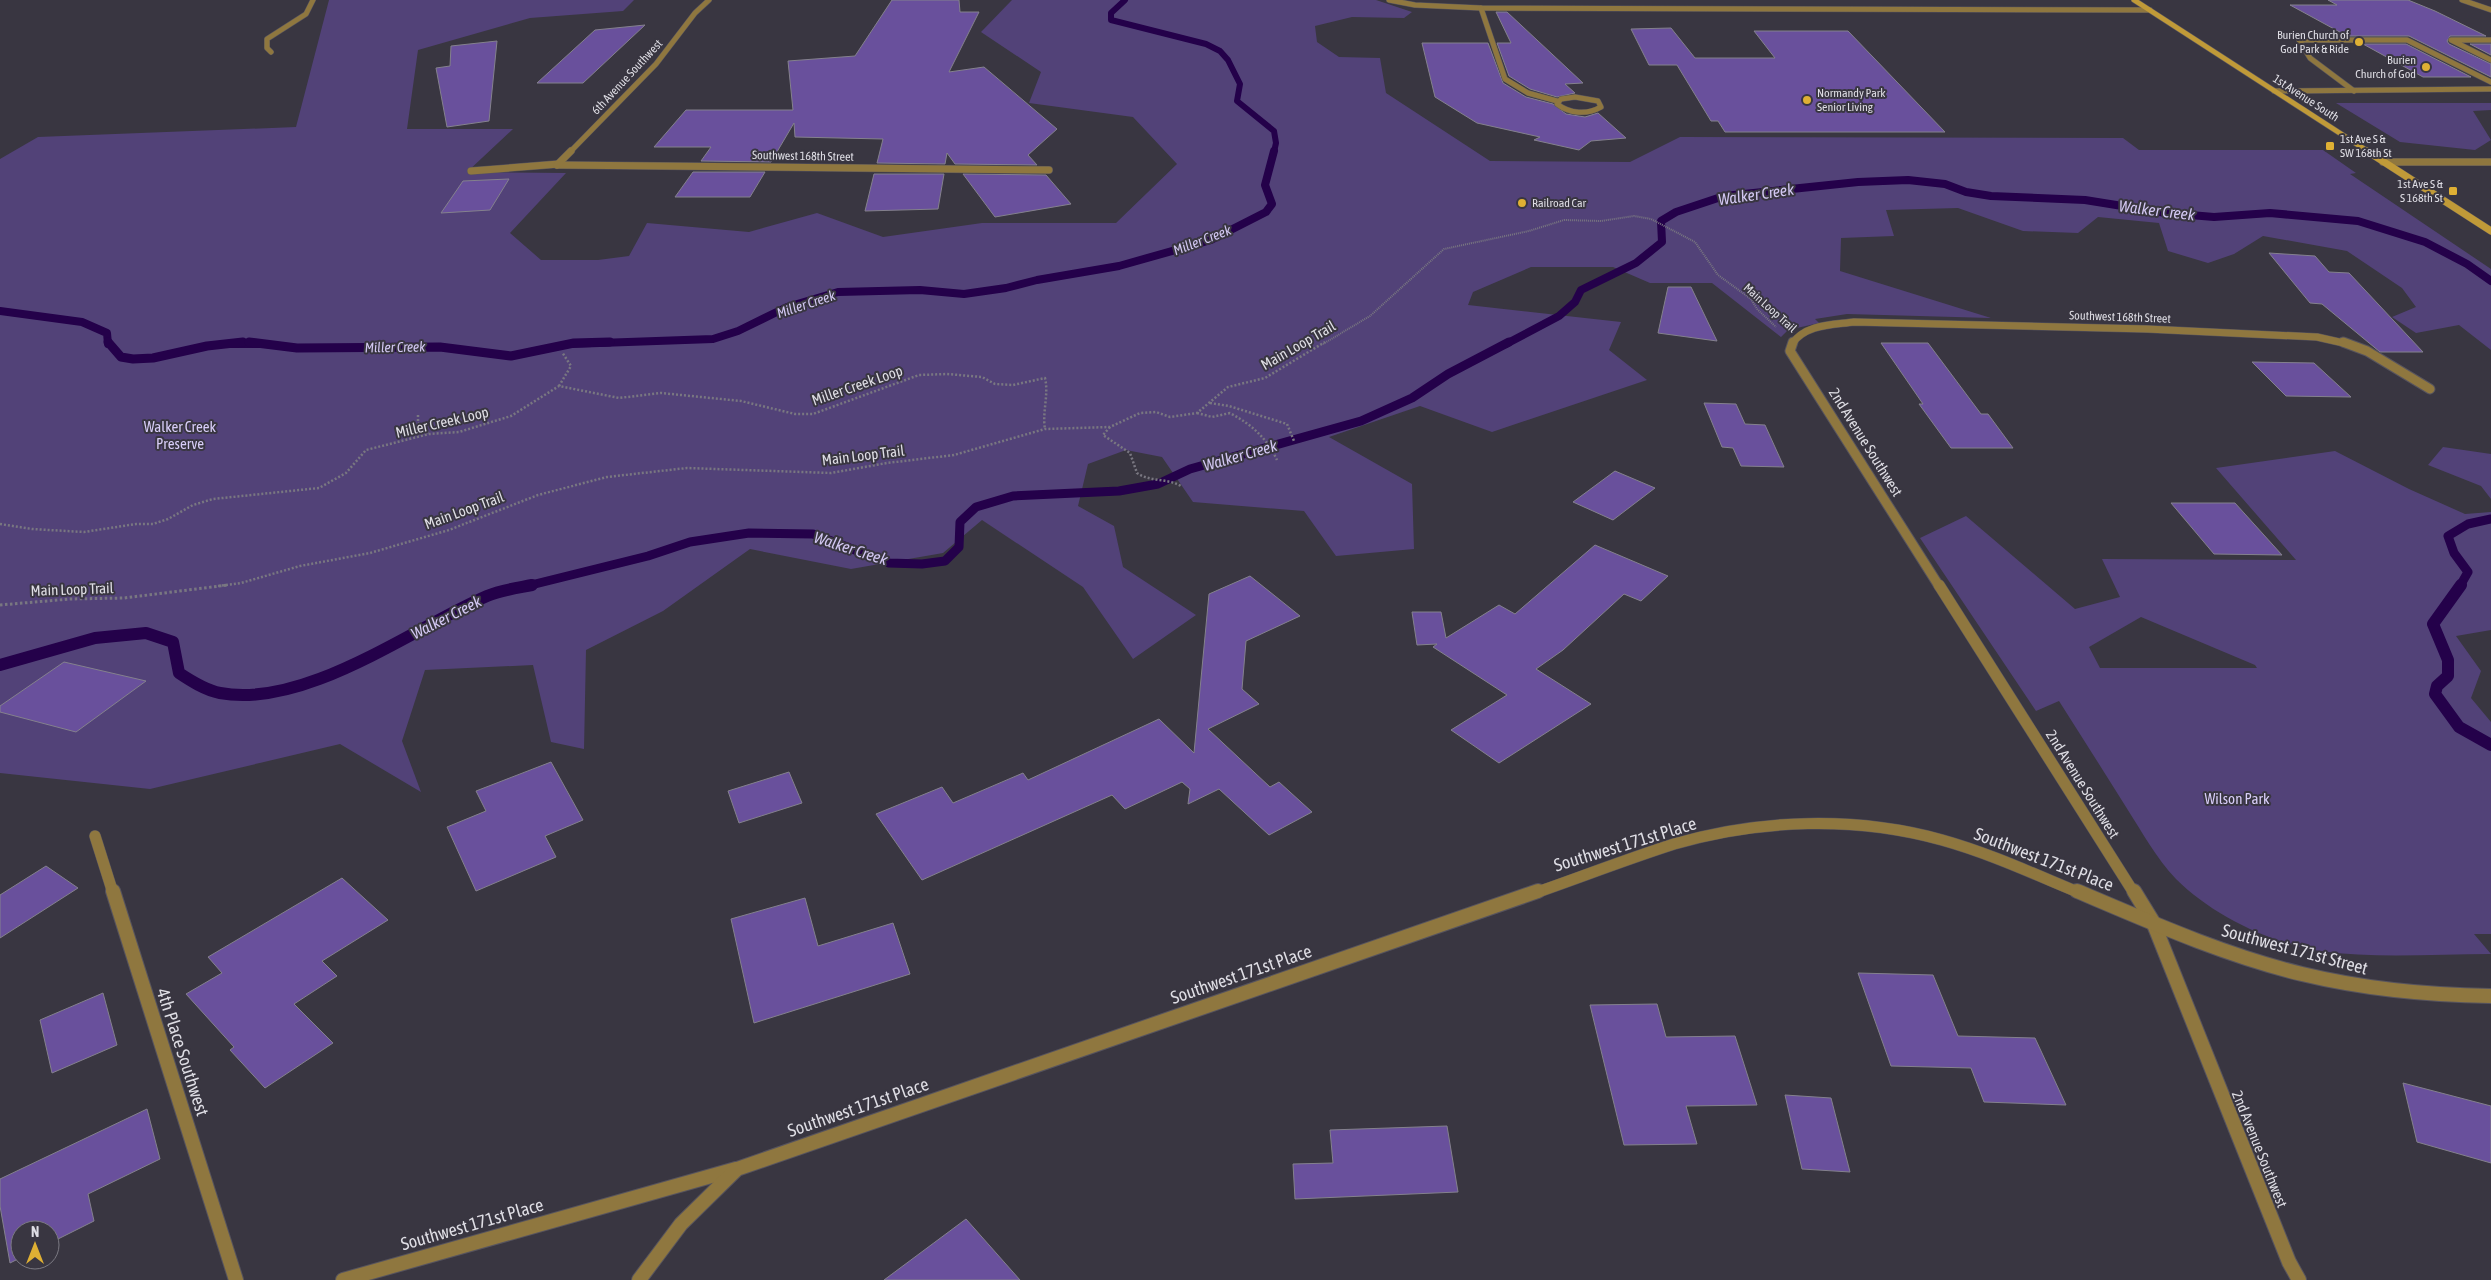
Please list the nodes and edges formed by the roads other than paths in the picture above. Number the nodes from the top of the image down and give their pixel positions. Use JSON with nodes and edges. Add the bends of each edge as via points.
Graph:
{"nodes":[{"id":1,"x":313,"y":0,"type":"edge"},
{"id":2,"x":709,"y":0,"type":"edge"},
{"id":3,"x":1389,"y":0,"type":"edge"},
{"id":4,"x":2134,"y":0,"type":"edge"},
{"id":5,"x":2462,"y":0,"type":"edge"},
{"id":6,"x":1481,"y":8,"type":"junction"},
{"id":7,"x":2490,"y":9,"type":"edge"},
{"id":8,"x":2150,"y":10,"type":"junction"},
{"id":9,"x":2491,"y":40,"type":"edge"},
{"id":10,"x":271,"y":52,"type":"dead end"},
{"id":11,"x":2491,"y":60,"type":"edge"},
{"id":12,"x":2491,"y":82,"type":"edge"},
{"id":13,"x":2491,"y":89,"type":"edge"},
{"id":14,"x":2274,"y":91,"type":"junction"},
{"id":15,"x":2354,"y":91,"type":"junction"},
{"id":16,"x":1557,"y":102,"type":"junction"},
{"id":17,"x":2383,"y":162,"type":"junction"},
{"id":18,"x":2491,"y":162,"type":"edge"},
{"id":19,"x":558,"y":165,"type":"junction"},
{"id":20,"x":1049,"y":170,"type":"dead end"},
{"id":21,"x":471,"y":171,"type":"dead end"},
{"id":22,"x":2491,"y":231,"type":"edge"},
{"id":23,"x":1795,"y":338,"type":"joint"},
{"id":24,"x":2430,"y":389,"type":"dead end"},
{"id":25,"x":96,"y":836,"type":"dead end"},
{"id":26,"x":2153,"y":922,"type":"junction"},
{"id":27,"x":2491,"y":996,"type":"edge"},
{"id":28,"x":737,"y":1169,"type":"junction"},
{"id":29,"x":236,"y":1280,"type":"edge"},
{"id":30,"x":343,"y":1280,"type":"edge"},
{"id":31,"x":639,"y":1280,"type":"edge"},
{"id":32,"x":2299,"y":1280,"type":"edge"}],
"edges":[{"from":1,"to":10,"type":"street","via":[[306,14],[267,39],[267,48]]},
{"from":2,"to":19,"type":"street","name":"6th Avenue Southwest","via":[[656,64]]},
{"from":3,"to":6,"type":"street","via":[[1402,4]]},
{"from":4,"to":8,"type":"main road","name":"1st Avenue South"},
{"from":5,"to":7,"type":"street"},
{"from":6,"to":8,"type":"street"},
{"from":6,"to":16,"type":"street","via":[[1505,79],[1528,93]]},
{"from":8,"to":14,"type":"main road","name":"1st Avenue South"},
{"from":9,"to":11,"type":"street","via":[[2451,40]]},
{"from":12,"to":15,"type":"street","via":[[2408,40],[2299,40],[2310,58]]},
{"from":13,"to":15,"type":"street"},
{"from":14,"to":15,"type":"street"},
{"from":14,"to":17,"type":"main road","name":"1st Avenue South"},
{"from":16,"to":16,"type":"street","via":[[1560,107],[1574,111],[1601,107],[1598,101],[1584,97]]},
{"from":17,"to":18,"type":"street"},
{"from":17,"to":22,"type":"main road","name":"1st Avenue South"},
{"from":19,"to":20,"type":"street","name":"Southwest 168th Street"},
{"from":19,"to":21,"type":"street","name":"Southwest 168th Street"},
{"from":23,"to":24,"type":"street","name":"Southwest 168th Street","via":[[1810,330],[1854,322],[2317,337],[2367,351]]},
{"from":23,"to":26,"type":"street","name":"2nd Avenue Southwest","via":[[1790,351]]},
{"from":25,"to":29,"type":"street","name":"4th Place Southwest"},
{"from":26,"to":27,"type":"street","name":"Southwest 171st Street","via":[[2242,956],[2341,983],[2412,994]]},
{"from":26,"to":28,"type":"street","name":"Southwest 171st Place","via":[[1941,839],[1837,823],[1783,825],[1735,832],[1676,844]]},
{"from":26,"to":32,"type":"street","name":"2nd Avenue Southwest"},
{"from":28,"to":30,"type":"street","name":"Southwest 171st Place"},
{"from":28,"to":31,"type":"street","via":[[681,1224]]}]}
